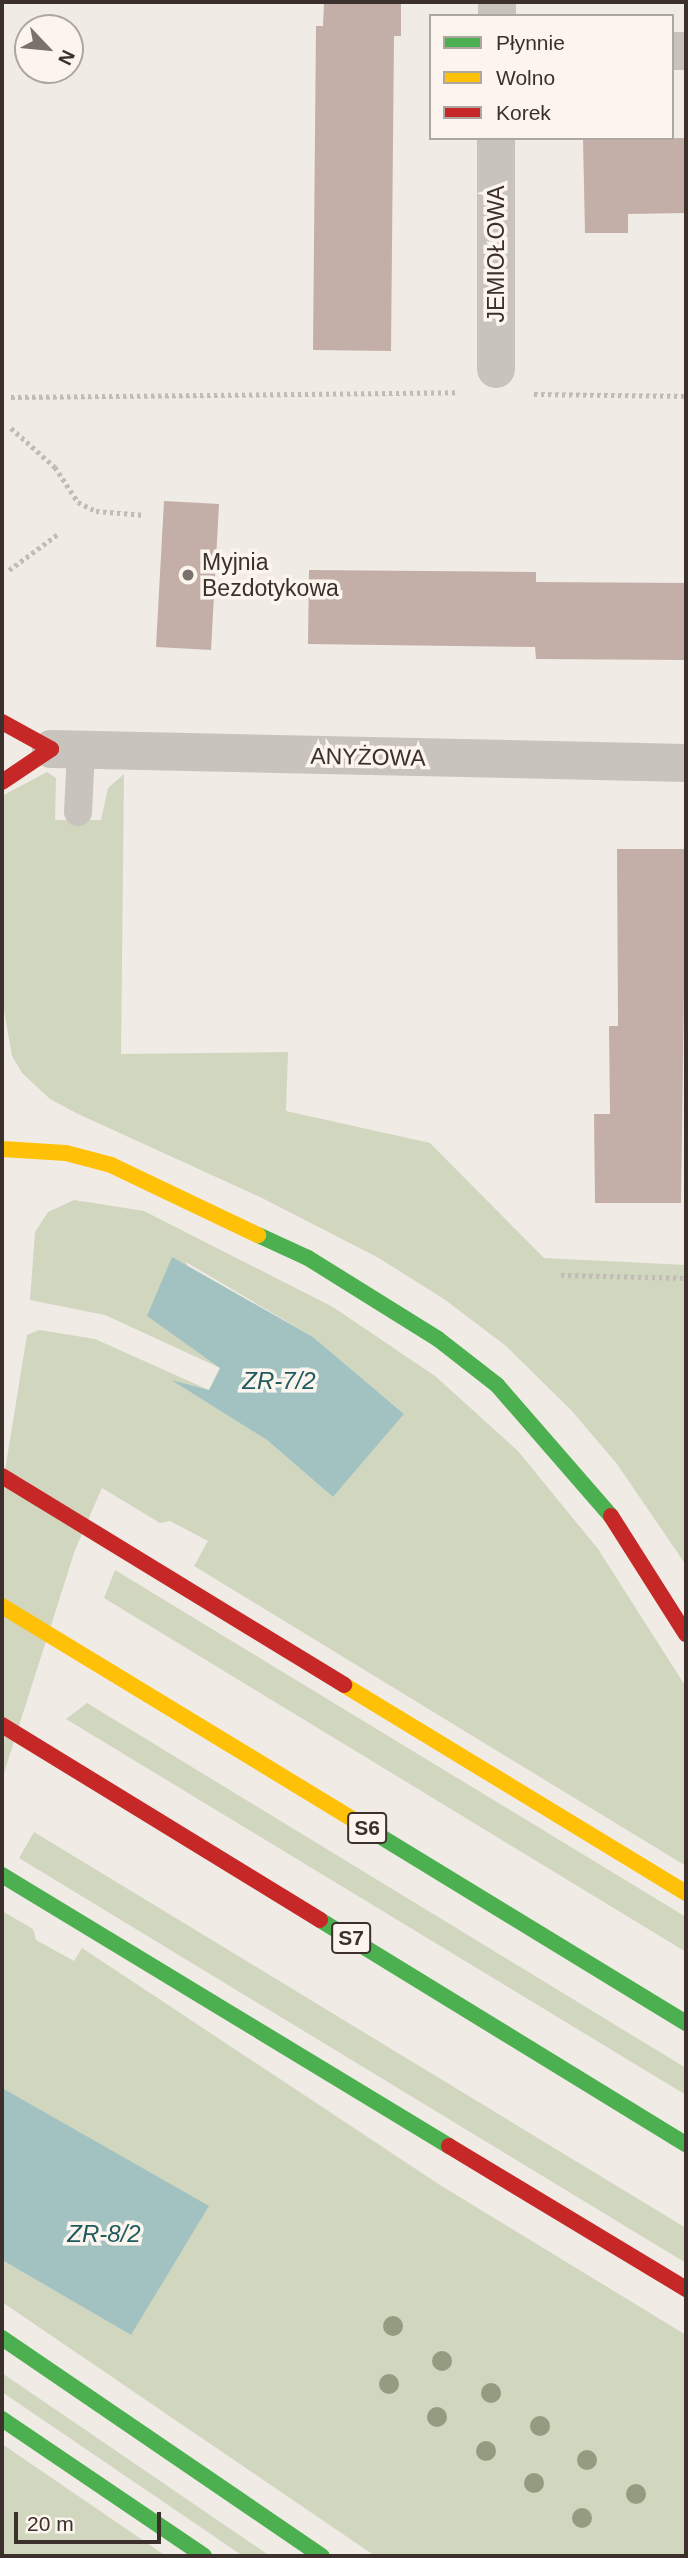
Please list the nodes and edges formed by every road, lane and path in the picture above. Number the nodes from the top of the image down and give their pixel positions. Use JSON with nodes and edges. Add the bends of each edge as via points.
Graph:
{"nodes":[{"id":1,"x":496,"y":140,"type":"edge"},
{"id":2,"x":507,"y":381,"type":"joint"},
{"id":3,"x":463,"y":392,"type":"dead end"},
{"id":4,"x":686,"y":396,"type":"edge"},
{"id":5,"x":11,"y":397,"type":"dead end"},
{"id":6,"x":11,"y":428,"type":"dead end"},
{"id":7,"x":145,"y":515,"type":"dead end"},
{"id":8,"x":58,"y":534,"type":"dead end"},
{"id":9,"x":9,"y":570,"type":"dead end"},
{"id":10,"x":2,"y":722,"type":"edge"},
{"id":11,"x":66,"y":750,"type":"junction"},
{"id":12,"x":686,"y":763,"type":"edge"},
{"id":13,"x":2,"y":782,"type":"edge"},
{"id":14,"x":78,"y":812,"type":"dead end"},
{"id":15,"x":2,"y":1149,"type":"edge"},
{"id":16,"x":561,"y":1275,"type":"dead end"},
{"id":17,"x":686,"y":1278,"type":"edge"},
{"id":18,"x":2,"y":1476,"type":"edge"},
{"id":19,"x":2,"y":1606,"type":"edge"},
{"id":20,"x":686,"y":1634,"type":"edge"},
{"id":21,"x":9,"y":1730,"type":"edge"},
{"id":22,"x":2,"y":1875,"type":"edge"},
{"id":23,"x":686,"y":1893,"type":"edge"},
{"id":24,"x":686,"y":2023,"type":"edge"},
{"id":25,"x":686,"y":2144,"type":"edge"},
{"id":26,"x":686,"y":2288,"type":"edge"},
{"id":27,"x":2,"y":2338,"type":"edge"},
{"id":28,"x":2,"y":2419,"type":"edge"},
{"id":29,"x":204,"y":2556,"type":"edge"},
{"id":30,"x":322,"y":2556,"type":"edge"}],
"edges":[{"from":1,"to":2,"type":"street","name":"JEMIOŁOWA"},
{"from":2,"to":4,"type":"path"},
{"from":3,"to":5,"type":"path"},
{"from":6,"to":7,"type":"path","via":[[55,467],[78,502],[96,511]]},
{"from":8,"to":9,"type":"path"},
{"from":10,"to":11,"type":"main road"},
{"from":11,"to":12,"type":"street","name":"ANYŻOWA"},
{"from":11,"to":13,"type":"main road"},
{"from":11,"to":14,"type":"lane"},
{"from":15,"to":20,"type":"main road","via":[[66,1153],[111,1165],[308,1258],[438,1339],[497,1385],[554,1444],[630,1540]]},
{"from":16,"to":17,"type":"path"},
{"from":18,"to":23,"type":"main road"},
{"from":19,"to":24,"type":"main road","number":"S6"},
{"from":21,"to":25,"type":"main road","number":"S7"},
{"from":22,"to":26,"type":"main road"},
{"from":27,"to":30,"type":"main road"},
{"from":28,"to":29,"type":"main road"}]}
